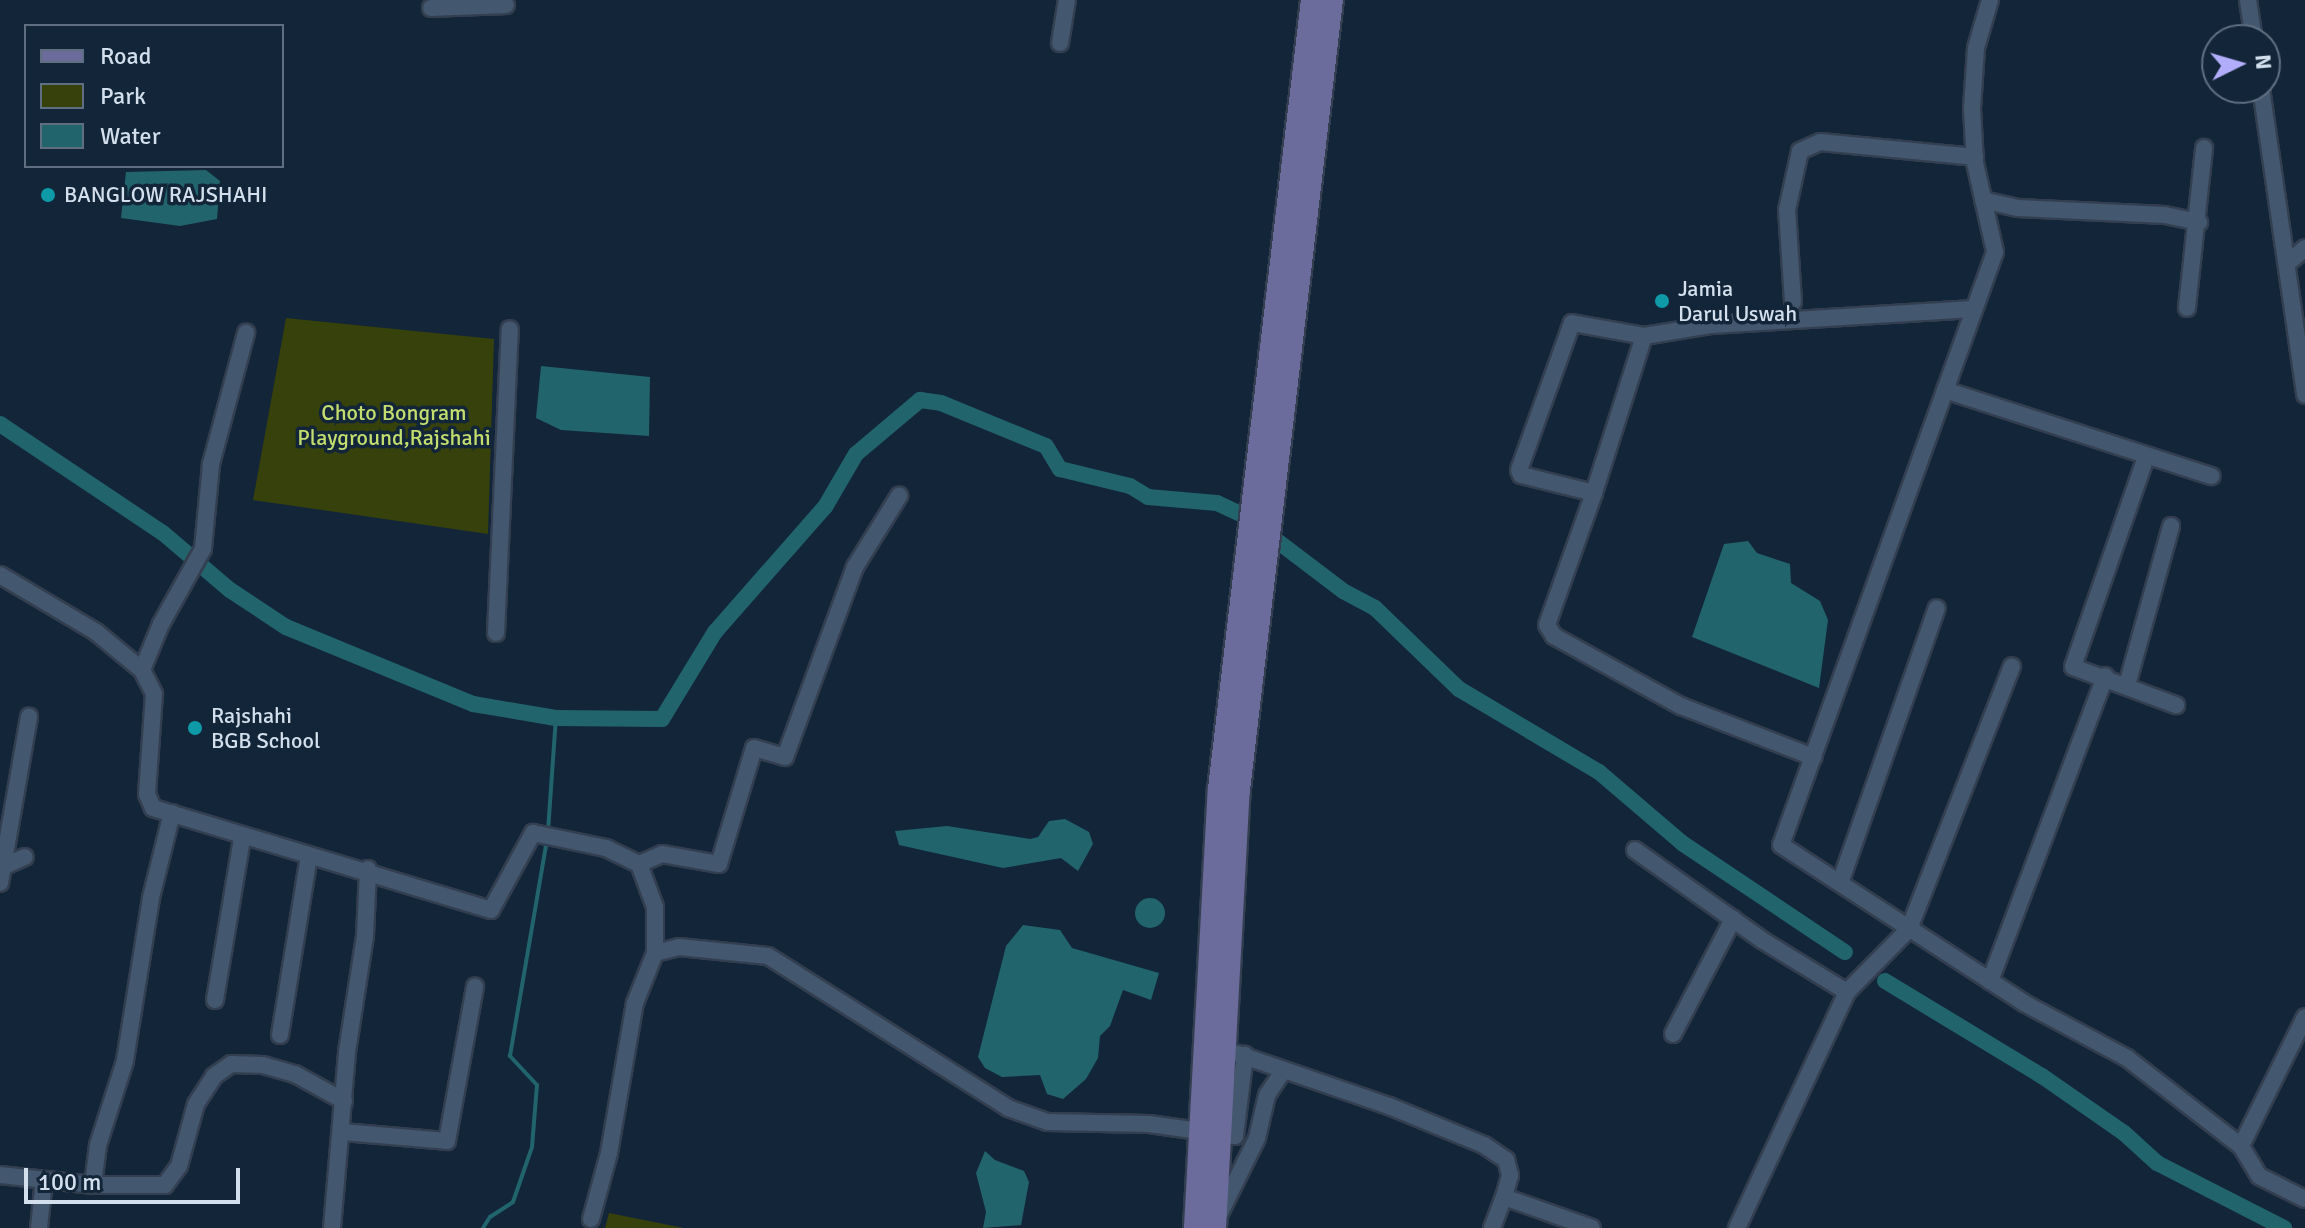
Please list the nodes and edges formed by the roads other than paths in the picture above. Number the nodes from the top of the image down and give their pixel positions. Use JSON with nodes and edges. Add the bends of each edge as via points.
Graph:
{"nodes":[{"id":1,"x":1067,"y":0,"type":"edge"},
{"id":2,"x":1313,"y":0,"type":"edge"},
{"id":3,"x":1331,"y":0,"type":"edge"},
{"id":4,"x":1990,"y":0,"type":"edge"},
{"id":5,"x":2248,"y":0,"type":"edge"},
{"id":6,"x":506,"y":5,"type":"dead end"},
{"id":7,"x":431,"y":8,"type":"dead end"},
{"id":8,"x":2252,"y":24,"type":"edge"},
{"id":9,"x":1060,"y":43,"type":"dead end"},
{"id":10,"x":2263,"y":104,"type":"edge"},
{"id":11,"x":2204,"y":148,"type":"dead end"},
{"id":12,"x":1975,"y":157,"type":"junction"},
{"id":13,"x":1983,"y":200,"type":"junction"},
{"id":14,"x":2199,"y":222,"type":"junction"},
{"id":15,"x":2305,"y":248,"type":"edge"},
{"id":16,"x":2288,"y":263,"type":"junction"},
{"id":17,"x":1793,"y":302,"type":"dead end"},
{"id":18,"x":2187,"y":308,"type":"dead end"},
{"id":19,"x":1974,"y":309,"type":"junction"},
{"id":20,"x":510,"y":329,"type":"dead end"},
{"id":21,"x":246,"y":333,"type":"dead end"},
{"id":22,"x":1644,"y":336,"type":"junction"},
{"id":23,"x":1945,"y":390,"type":"junction"},
{"id":24,"x":2305,"y":395,"type":"edge"},
{"id":25,"x":2146,"y":457,"type":"junction"},
{"id":26,"x":2211,"y":476,"type":"dead end"},
{"id":27,"x":1594,"y":493,"type":"junction"},
{"id":28,"x":899,"y":496,"type":"dead end"},
{"id":29,"x":1262,"y":504,"type":"junction"},
{"id":30,"x":2171,"y":526,"type":"dead end"},
{"id":31,"x":1257,"y":550,"type":"junction"},
{"id":32,"x":0,"y":575,"type":"edge"},
{"id":33,"x":1937,"y":608,"type":"dead end"},
{"id":34,"x":496,"y":633,"type":"dead end"},
{"id":35,"x":2012,"y":666,"type":"dead end"},
{"id":36,"x":142,"y":670,"type":"junction"},
{"id":37,"x":2105,"y":676,"type":"junction"},
{"id":38,"x":2127,"y":685,"type":"junction"},
{"id":39,"x":2176,"y":705,"type":"dead end"},
{"id":40,"x":29,"y":717,"type":"dead end"},
{"id":41,"x":1813,"y":757,"type":"junction"},
{"id":42,"x":172,"y":813,"type":"junction"},
{"id":43,"x":242,"y":838,"type":"junction"},
{"id":44,"x":1635,"y":850,"type":"dead end"},
{"id":45,"x":309,"y":856,"type":"junction"},
{"id":46,"x":25,"y":857,"type":"dead end"},
{"id":47,"x":639,"y":864,"type":"junction"},
{"id":48,"x":368,"y":869,"type":"junction"},
{"id":49,"x":1,"y":873,"type":"edge"},
{"id":50,"x":1841,"y":880,"type":"junction"},
{"id":51,"x":1733,"y":919,"type":"junction"},
{"id":52,"x":1909,"y":929,"type":"junction"},
{"id":53,"x":655,"y":953,"type":"junction"},
{"id":54,"x":1990,"y":981,"type":"junction"},
{"id":55,"x":475,"y":987,"type":"dead end"},
{"id":56,"x":1847,"y":992,"type":"junction"},
{"id":57,"x":215,"y":1000,"type":"dead end"},
{"id":58,"x":2305,"y":1017,"type":"edge"},
{"id":59,"x":1673,"y":1034,"type":"dead end"},
{"id":60,"x":280,"y":1035,"type":"dead end"},
{"id":61,"x":1235,"y":1053,"type":"junction"},
{"id":62,"x":1284,"y":1070,"type":"junction"},
{"id":63,"x":344,"y":1101,"type":"junction"},
{"id":64,"x":342,"y":1132,"type":"junction"},
{"id":65,"x":1212,"y":1135,"type":"junction"},
{"id":66,"x":2241,"y":1146,"type":"junction"},
{"id":67,"x":0,"y":1175,"type":"edge"},
{"id":68,"x":44,"y":1180,"type":"junction"},
{"id":69,"x":93,"y":1185,"type":"junction"},
{"id":70,"x":1504,"y":1197,"type":"junction"},
{"id":71,"x":2305,"y":1199,"type":"edge"},
{"id":72,"x":591,"y":1219,"type":"dead end"},
{"id":73,"x":1208,"y":1226,"type":"edge"},
{"id":74,"x":39,"y":1228,"type":"edge"},
{"id":75,"x":332,"y":1228,"type":"edge"},
{"id":76,"x":1492,"y":1228,"type":"edge"},
{"id":77,"x":1592,"y":1228,"type":"edge"},
{"id":78,"x":1737,"y":1228,"type":"edge"}],
"edges":[{"from":1,"to":9,"type":"street"},
{"from":2,"to":29,"type":"main road"},
{"from":3,"to":29,"type":"main road"},
{"from":4,"to":12,"type":"street","via":[[1976,48]]},
{"from":5,"to":8,"type":"street"},
{"from":6,"to":7,"type":"street"},
{"from":10,"to":16,"type":"street"},
{"from":11,"to":14,"type":"street"},
{"from":12,"to":13,"type":"street"},
{"from":12,"to":17,"type":"street","via":[[1820,142],[1800,151],[1787,210]]},
{"from":13,"to":14,"type":"street","via":[[2018,208],[2165,215]]},
{"from":13,"to":19,"type":"street","via":[[1995,252]]},
{"from":14,"to":18,"type":"street"},
{"from":15,"to":16,"type":"street"},
{"from":16,"to":24,"type":"street"},
{"from":19,"to":22,"type":"street","via":[[1712,325]]},
{"from":19,"to":23,"type":"street"},
{"from":20,"to":34,"type":"street"},
{"from":21,"to":36,"type":"street","via":[[211,464],[203,549]]},
{"from":22,"to":27,"type":"street"},
{"from":22,"to":27,"type":"street","via":[[1572,323],[1521,461],[1521,475]]},
{"from":23,"to":25,"type":"street"},
{"from":23,"to":41,"type":"street"},
{"from":25,"to":26,"type":"street"},
{"from":25,"to":37,"type":"street","via":[[2073,667]]},
{"from":27,"to":41,"type":"street","via":[[1547,625],[1554,636],[1681,706]]},
{"from":28,"to":47,"type":"street","via":[[855,567],[785,757],[754,748],[719,864],[662,854]]},
{"from":29,"to":31,"type":"main road"},
{"from":30,"to":38,"type":"street"},
{"from":31,"to":61,"type":"main road","via":[[1238,790]]},
{"from":31,"to":65,"type":"main road","via":[[1220,789]]},
{"from":32,"to":36,"type":"street","via":[[96,632]]},
{"from":33,"to":50,"type":"street"},
{"from":35,"to":52,"type":"street"},
{"from":36,"to":42,"type":"street","via":[[154,694],[147,794],[153,808]]},
{"from":37,"to":38,"type":"street"},
{"from":37,"to":54,"type":"street"},
{"from":38,"to":39,"type":"street"},
{"from":40,"to":49,"type":"street"},
{"from":41,"to":50,"type":"street","via":[[1781,845]]},
{"from":42,"to":43,"type":"street"},
{"from":42,"to":69,"type":"street","via":[[151,898],[125,1061],[98,1145]]},
{"from":43,"to":45,"type":"street"},
{"from":43,"to":57,"type":"street"},
{"from":44,"to":51,"type":"street"},
{"from":45,"to":48,"type":"street"},
{"from":45,"to":60,"type":"street"},
{"from":46,"to":49,"type":"street"},
{"from":47,"to":48,"type":"street","via":[[606,848],[533,833],[491,910]]},
{"from":47,"to":53,"type":"street","via":[[655,907]]},
{"from":48,"to":63,"type":"street"},
{"from":50,"to":52,"type":"street"},
{"from":51,"to":56,"type":"street"},
{"from":51,"to":59,"type":"street"},
{"from":52,"to":54,"type":"street"},
{"from":52,"to":56,"type":"street"},
{"from":53,"to":65,"type":"street","via":[[679,947],[768,956],[1008,1108],[1047,1122],[1149,1124]]},
{"from":53,"to":72,"type":"street","via":[[635,1003],[609,1153]]},
{"from":54,"to":66,"type":"street","via":[[2127,1058]]},
{"from":55,"to":64,"type":"street","via":[[447,1141]]},
{"from":56,"to":78,"type":"street"},
{"from":58,"to":66,"type":"street"},
{"from":61,"to":62,"type":"street"},
{"from":61,"to":65,"type":"main road"},
{"from":62,"to":70,"type":"street","via":[[1484,1145],[1506,1160],[1510,1175]]},
{"from":62,"to":73,"type":"street","via":[[1267,1095],[1257,1138]]},
{"from":63,"to":64,"type":"street"},
{"from":63,"to":69,"type":"street","via":[[295,1074],[231,1064],[214,1076],[196,1104],[179,1166],[165,1185]]},
{"from":64,"to":75,"type":"street"},
{"from":65,"to":73,"type":"main road"},
{"from":66,"to":71,"type":"street","via":[[2259,1176]]},
{"from":67,"to":68,"type":"street"},
{"from":68,"to":69,"type":"street"},
{"from":68,"to":74,"type":"street"},
{"from":70,"to":76,"type":"street"},
{"from":70,"to":77,"type":"street"}]}
